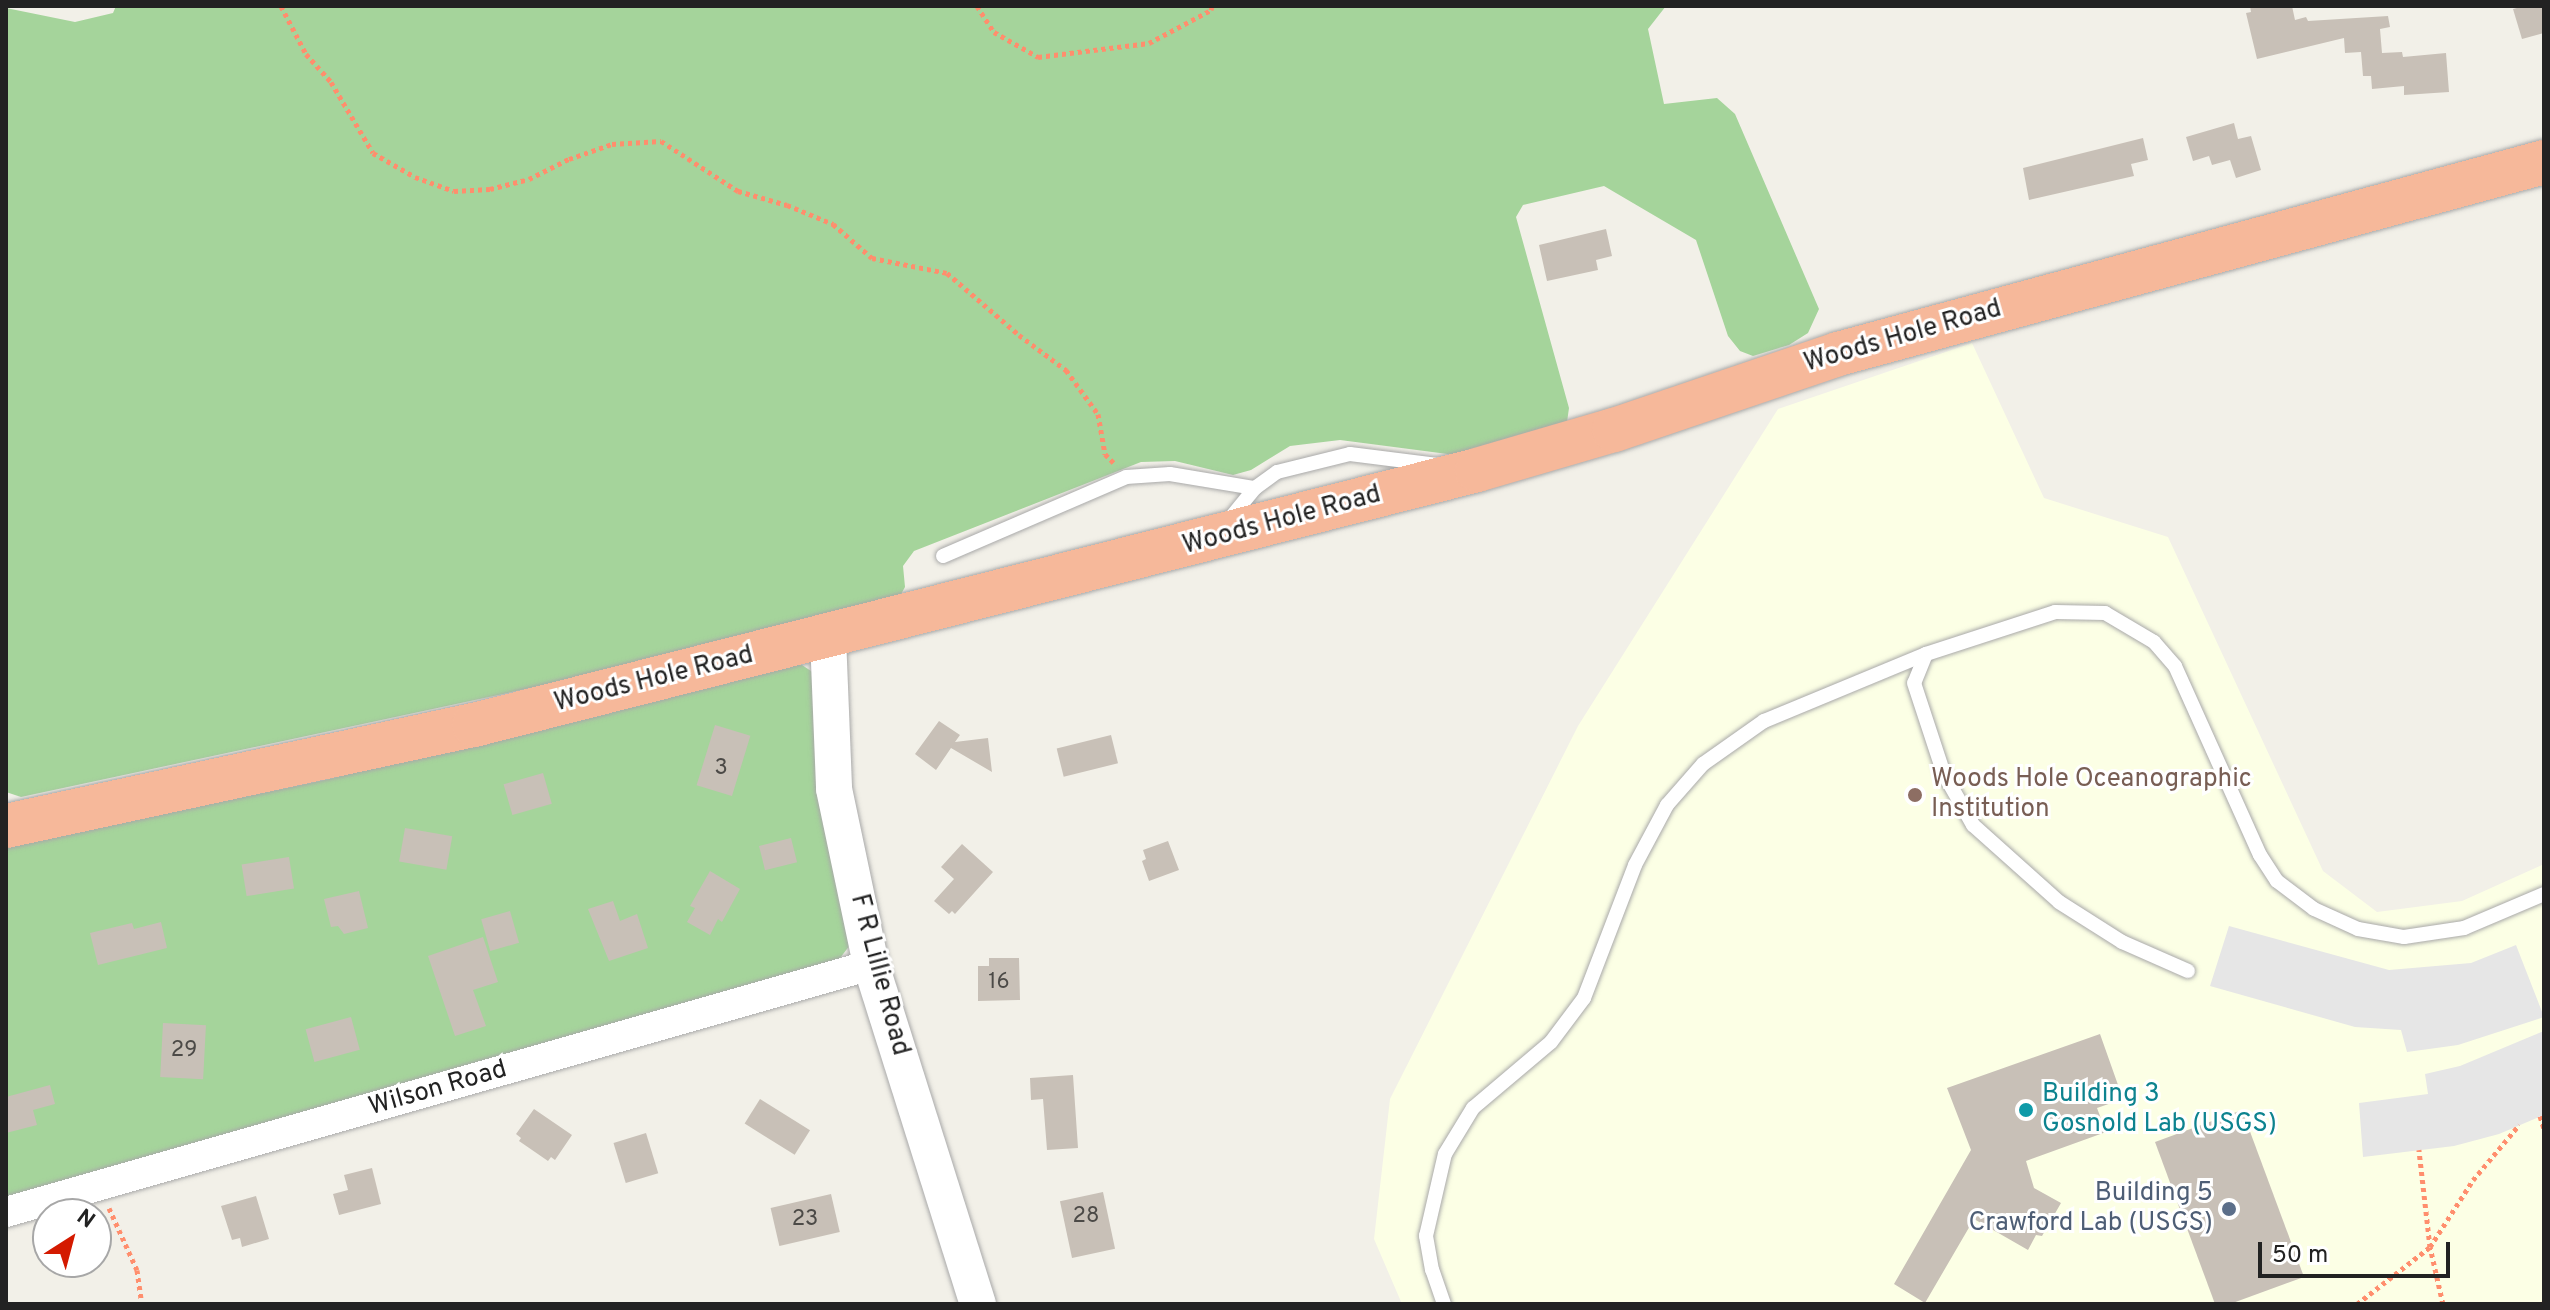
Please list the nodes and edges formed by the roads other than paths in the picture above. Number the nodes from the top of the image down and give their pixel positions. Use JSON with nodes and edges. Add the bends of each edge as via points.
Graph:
{"nodes":[{"id":1,"x":2544,"y":162,"type":"edge"},
{"id":2,"x":1477,"y":470,"type":"junction"},
{"id":3,"x":1255,"y":488,"type":"junction"},
{"id":4,"x":1214,"y":538,"type":"junction"},
{"id":5,"x":943,"y":556,"type":"dead end"},
{"id":6,"x":828,"y":637,"type":"junction"},
{"id":7,"x":1926,"y":654,"type":"junction"},
{"id":8,"x":6,"y":826,"type":"edge"},
{"id":9,"x":2544,"y":894,"type":"edge"},
{"id":10,"x":871,"y":965,"type":"junction"},
{"id":11,"x":2188,"y":971,"type":"dead end"},
{"id":12,"x":6,"y":1212,"type":"edge"},
{"id":13,"x":978,"y":1304,"type":"edge"},
{"id":14,"x":1444,"y":1304,"type":"edge"}],
"edges":[{"from":1,"to":2,"type":"highway","name":"Woods Hole Road","via":[[1867,346]]},
{"from":2,"to":3,"type":"lane","via":[[1350,454],[1277,472]]},
{"from":2,"to":4,"type":"highway","name":"Woods Hole Road"},
{"from":3,"to":4,"type":"lane"},
{"from":3,"to":5,"type":"lane","via":[[1170,474],[1126,477]]},
{"from":4,"to":6,"type":"highway","name":"Woods Hole Road"},
{"from":6,"to":8,"type":"highway","name":"Woods Hole Road","via":[[474,725]]},
{"from":6,"to":10,"type":"street","name":"F R Lillie Road","via":[[834,789]]},
{"from":7,"to":9,"type":"lane","via":[[2055,612],[2105,613],[2154,642],[2175,666],[2260,855],[2277,881],[2314,909],[2358,929],[2404,937],[2464,928]]},
{"from":7,"to":11,"type":"lane","via":[[1914,683],[1944,774],[1973,825],[2059,902],[2122,942]]},
{"from":7,"to":14,"type":"lane","via":[[1774,716],[1743,734],[1703,764],[1667,805],[1645,842],[1584,998],[1551,1042],[1473,1108],[1445,1154],[1426,1236]]},
{"from":10,"to":12,"type":"street","name":"Wilson Road"},
{"from":10,"to":13,"type":"street","name":"F R Lillie Road"}]}
